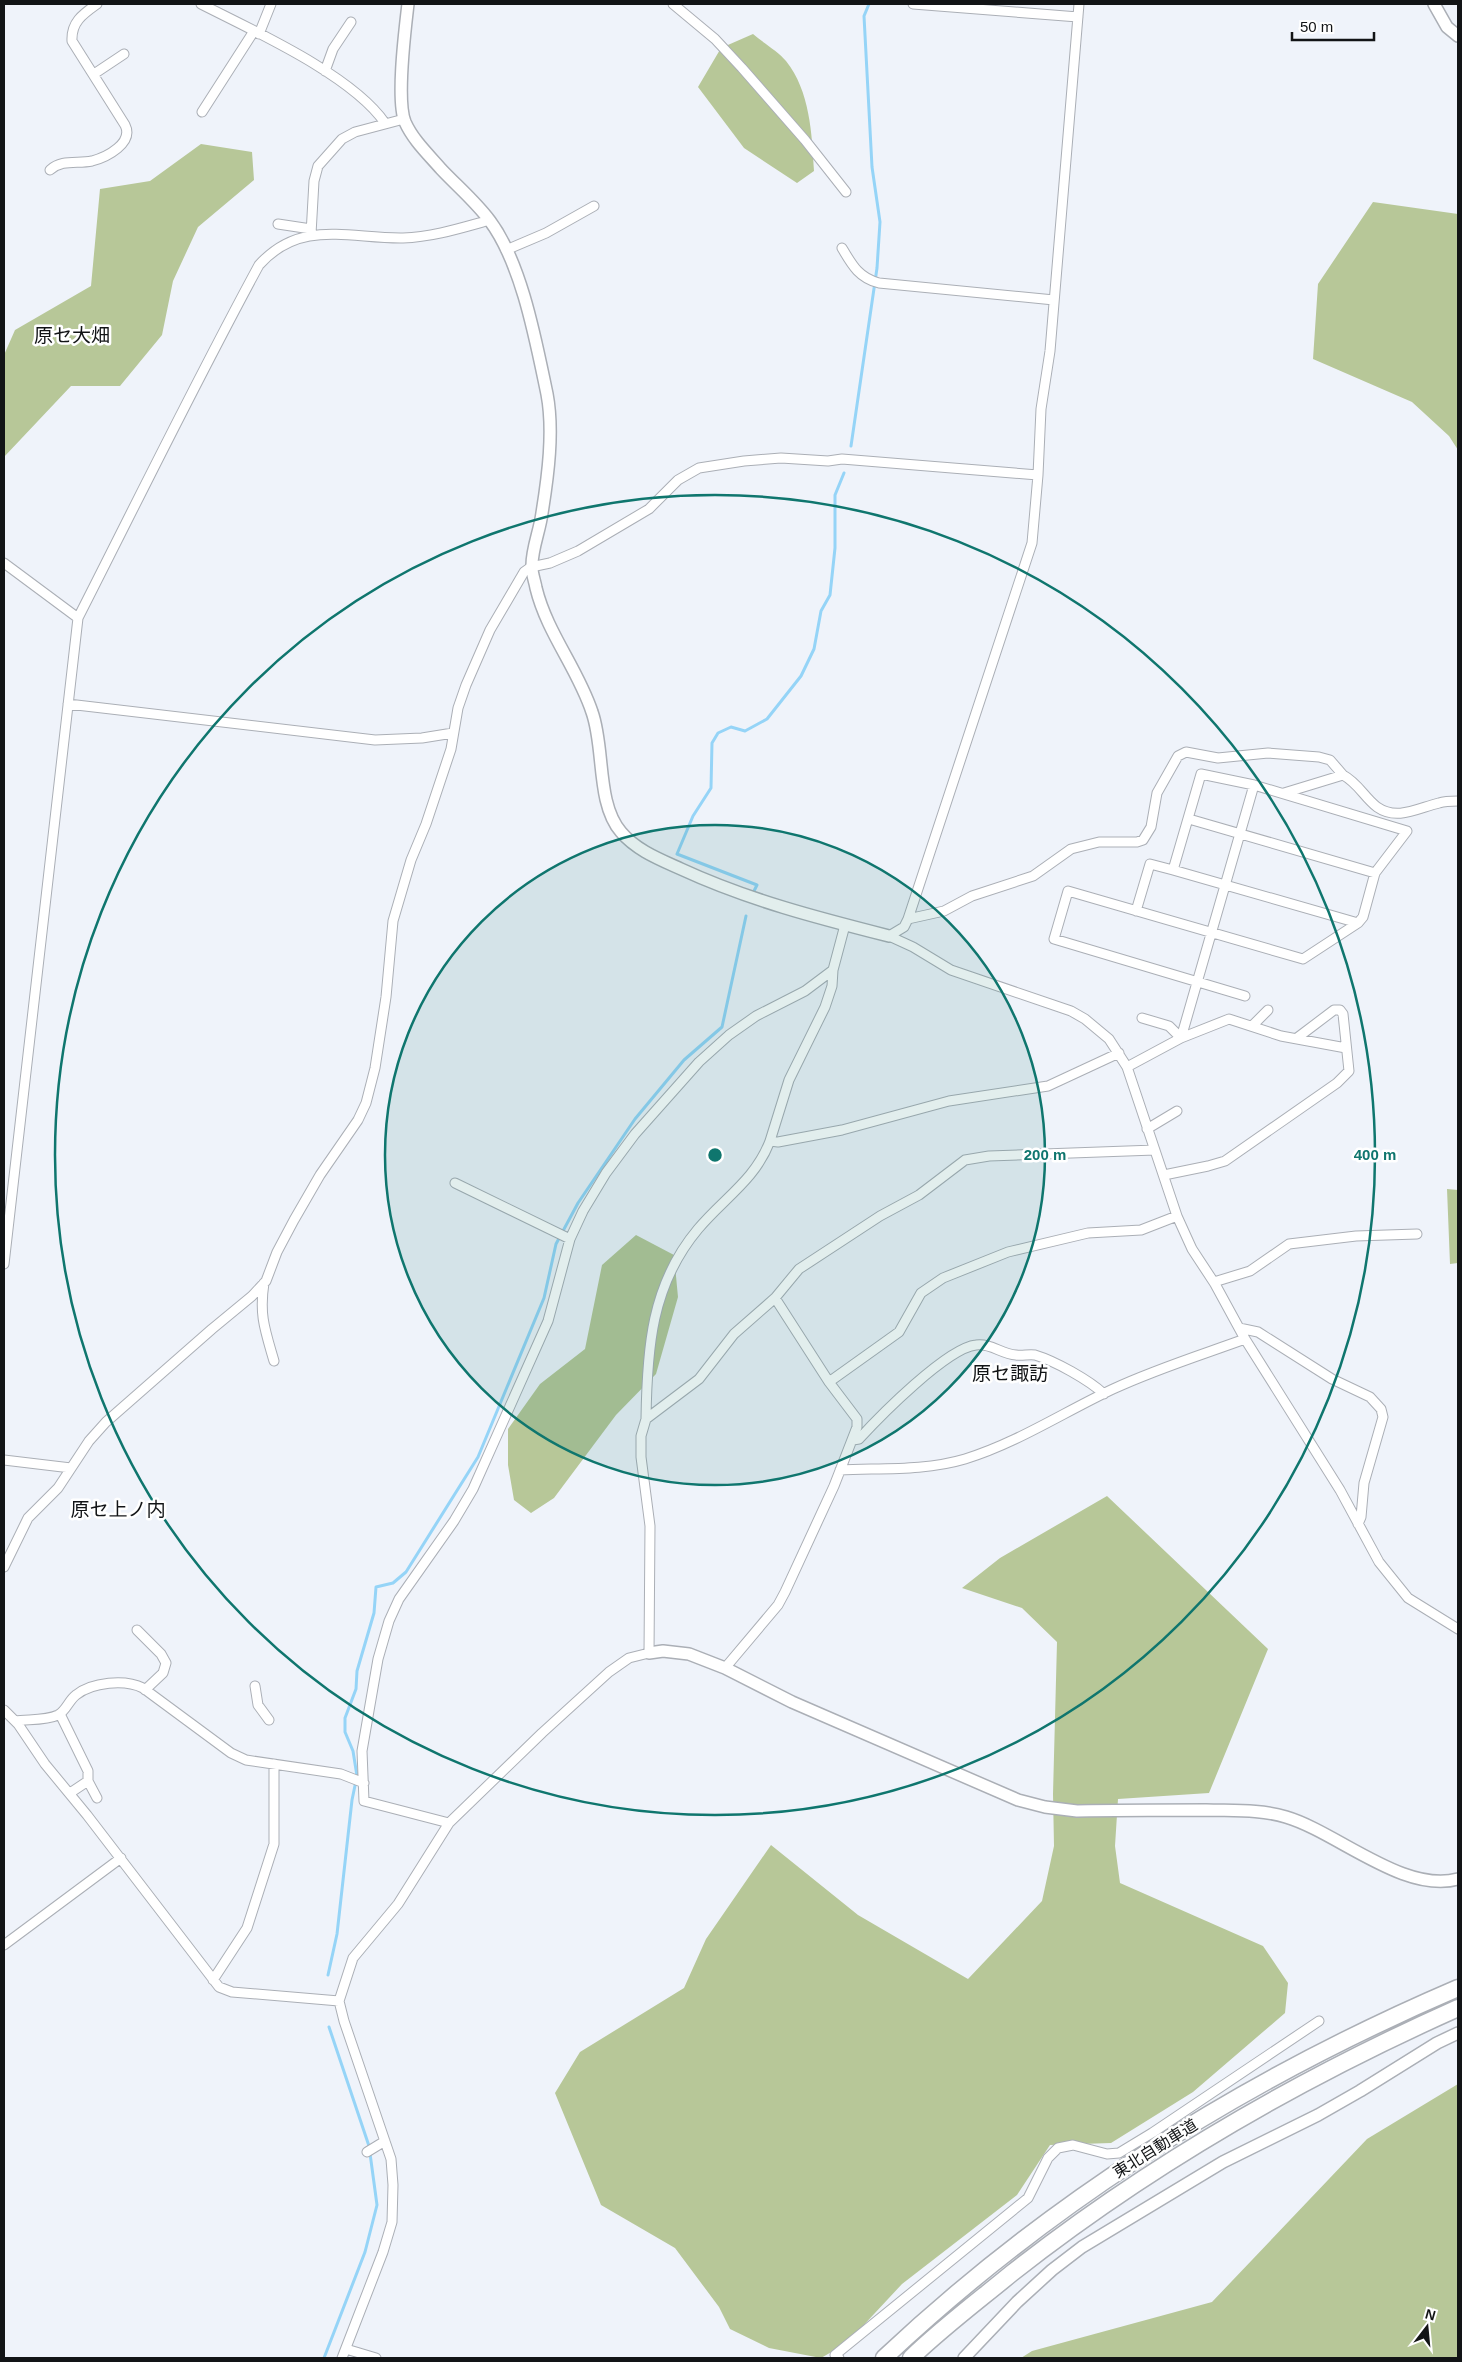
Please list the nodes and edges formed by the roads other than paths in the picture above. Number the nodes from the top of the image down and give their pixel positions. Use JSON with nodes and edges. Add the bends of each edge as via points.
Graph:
{"nodes":[{"id":1,"x":97,"y":4,"type":"edge"},
{"id":2,"x":201,"y":4,"type":"edge"},
{"id":3,"x":271,"y":4,"type":"edge"},
{"id":4,"x":408,"y":4,"type":"edge"},
{"id":5,"x":673,"y":4,"type":"edge"},
{"id":6,"x":913,"y":4,"type":"edge"},
{"id":7,"x":1079,"y":4,"type":"edge"},
{"id":8,"x":1434,"y":4,"type":"edge"},
{"id":9,"x":1078,"y":17,"type":"junction"},
{"id":10,"x":351,"y":22,"type":"dead end"},
{"id":11,"x":256,"y":32,"type":"junction"},
{"id":12,"x":1458,"y":36,"type":"edge"},
{"id":13,"x":124,"y":54,"type":"dead end"},
{"id":14,"x":325,"y":71,"type":"junction"},
{"id":15,"x":94,"y":74,"type":"junction"},
{"id":16,"x":202,"y":112,"type":"dead end"},
{"id":17,"x":404,"y":119,"type":"junction"},
{"id":18,"x":385,"y":123,"type":"junction"},
{"id":19,"x":50,"y":170,"type":"dead end"},
{"id":20,"x":846,"y":192,"type":"dead end"},
{"id":21,"x":594,"y":206,"type":"dead end"},
{"id":22,"x":490,"y":220,"type":"junction"},
{"id":23,"x":278,"y":224,"type":"dead end"},
{"id":24,"x":311,"y":232,"type":"junction"},
{"id":25,"x":842,"y":248,"type":"dead end"},
{"id":26,"x":506,"y":250,"type":"junction"},
{"id":27,"x":1054,"y":300,"type":"junction"},
{"id":28,"x":1038,"y":475,"type":"junction"},
{"id":29,"x":4,"y":562,"type":"edge"},
{"id":30,"x":531,"y":567,"type":"junction"},
{"id":31,"x":78,"y":618,"type":"junction"},
{"id":32,"x":68,"y":704,"type":"junction"},
{"id":33,"x":453,"y":732,"type":"junction"},
{"id":34,"x":1343,"y":775,"type":"junction"},
{"id":35,"x":1254,"y":785,"type":"junction"},
{"id":36,"x":1283,"y":793,"type":"junction"},
{"id":37,"x":1458,"y":801,"type":"edge"},
{"id":38,"x":1189,"y":819,"type":"junction"},
{"id":39,"x":1241,"y":834,"type":"junction"},
{"id":40,"x":1173,"y":870,"type":"junction"},
{"id":41,"x":1375,"y":873,"type":"junction"},
{"id":42,"x":1226,"y":885,"type":"junction"},
{"id":43,"x":1136,"y":911,"type":"junction"},
{"id":44,"x":908,"y":919,"type":"junction"},
{"id":45,"x":1358,"y":923,"type":"junction"},
{"id":46,"x":845,"y":925,"type":"junction"},
{"id":47,"x":1211,"y":933,"type":"junction"},
{"id":48,"x":890,"y":936,"type":"junction"},
{"id":49,"x":833,"y":970,"type":"junction"},
{"id":50,"x":1197,"y":983,"type":"junction"},
{"id":51,"x":1245,"y":996,"type":"dead end"},
{"id":52,"x":1268,"y":1010,"type":"dead end"},
{"id":53,"x":1142,"y":1018,"type":"dead end"},
{"id":54,"x":1252,"y":1026,"type":"junction"},
{"id":55,"x":1181,"y":1038,"type":"junction"},
{"id":56,"x":1297,"y":1038,"type":"junction"},
{"id":57,"x":1346,"y":1048,"type":"junction"},
{"id":58,"x":1119,"y":1053,"type":"junction"},
{"id":59,"x":1127,"y":1067,"type":"junction"},
{"id":60,"x":1177,"y":1111,"type":"dead end"},
{"id":61,"x":1147,"y":1129,"type":"junction"},
{"id":62,"x":770,"y":1141,"type":"junction"},
{"id":63,"x":1155,"y":1150,"type":"junction"},
{"id":64,"x":1164,"y":1175,"type":"junction"},
{"id":65,"x":455,"y":1183,"type":"dead end"},
{"id":66,"x":1177,"y":1216,"type":"junction"},
{"id":67,"x":1417,"y":1234,"type":"dead end"},
{"id":68,"x":568,"y":1238,"type":"junction"},
{"id":69,"x":4,"y":1264,"type":"edge"},
{"id":70,"x":1214,"y":1282,"type":"junction"},
{"id":71,"x":264,"y":1283,"type":"junction"},
{"id":72,"x":775,"y":1298,"type":"junction"},
{"id":73,"x":1240,"y":1328,"type":"junction"},
{"id":74,"x":1245,"y":1339,"type":"junction"},
{"id":75,"x":274,"y":1361,"type":"dead end"},
{"id":76,"x":829,"y":1382,"type":"junction"},
{"id":77,"x":1104,"y":1394,"type":"junction"},
{"id":78,"x":646,"y":1419,"type":"junction"},
{"id":79,"x":853,"y":1440,"type":"junction"},
{"id":80,"x":4,"y":1460,"type":"edge"},
{"id":81,"x":71,"y":1468,"type":"junction"},
{"id":82,"x":840,"y":1470,"type":"junction"},
{"id":83,"x":1358,"y":1524,"type":"junction"},
{"id":84,"x":4,"y":1566,"type":"edge"},
{"id":85,"x":1458,"y":1629,"type":"edge"},
{"id":86,"x":137,"y":1630,"type":"dead end"},
{"id":87,"x":650,"y":1653,"type":"junction"},
{"id":88,"x":725,"y":1668,"type":"junction"},
{"id":89,"x":255,"y":1686,"type":"dead end"},
{"id":90,"x":145,"y":1690,"type":"junction"},
{"id":91,"x":4,"y":1710,"type":"edge"},
{"id":92,"x":60,"y":1714,"type":"junction"},
{"id":93,"x":15,"y":1720,"type":"junction"},
{"id":94,"x":269,"y":1720,"type":"dead end"},
{"id":95,"x":274,"y":1764,"type":"junction"},
{"id":96,"x":88,"y":1781,"type":"junction"},
{"id":97,"x":364,"y":1784,"type":"junction"},
{"id":98,"x":70,"y":1793,"type":"junction"},
{"id":99,"x":96,"y":1798,"type":"dead end"},
{"id":100,"x":449,"y":1823,"type":"junction"},
{"id":101,"x":121,"y":1858,"type":"junction"},
{"id":102,"x":1458,"y":1879,"type":"edge"},
{"id":103,"x":4,"y":1945,"type":"edge"},
{"id":104,"x":213,"y":1980,"type":"junction"},
{"id":105,"x":1458,"y":1988,"type":"edge"},
{"id":106,"x":340,"y":2001,"type":"junction"},
{"id":107,"x":1458,"y":2008,"type":"edge"},
{"id":108,"x":1319,"y":2021,"type":"dead end"},
{"id":109,"x":1458,"y":2033,"type":"edge"},
{"id":110,"x":382,"y":2143,"type":"junction"},
{"id":111,"x":367,"y":2152,"type":"dead end"},
{"id":112,"x":346,"y":2349,"type":"junction"},
{"id":113,"x":342,"y":2358,"type":"edge"},
{"id":114,"x":376,"y":2358,"type":"edge"},
{"id":115,"x":839,"y":2358,"type":"edge"},
{"id":116,"x":884,"y":2358,"type":"edge"},
{"id":117,"x":911,"y":2358,"type":"edge"},
{"id":118,"x":964,"y":2358,"type":"edge"}],
"edges":[{"from":1,"to":15,"type":"street","via":[[76,21],[72,31],[72,41]]},
{"from":2,"to":11,"type":"street"},
{"from":3,"to":11,"type":"street"},
{"from":4,"to":17,"type":"street","via":[[402,76]]},
{"from":5,"to":20,"type":"street","via":[[715,39],[742,68]]},
{"from":6,"to":9,"type":"street"},
{"from":7,"to":9,"type":"street"},
{"from":8,"to":12,"type":"street","via":[[1448,27]]},
{"from":9,"to":27,"type":"street"},
{"from":10,"to":14,"type":"street","via":[[333,49]]},
{"from":11,"to":14,"type":"street"},
{"from":11,"to":16,"type":"street"},
{"from":13,"to":15,"type":"street"},
{"from":14,"to":18,"type":"street","via":[[352,89],[378,112]]},
{"from":15,"to":19,"type":"street","via":[[128,131],[126,139],[113,151],[92,161],[61,164]]},
{"from":17,"to":18,"type":"street"},
{"from":17,"to":22,"type":"street","via":[[422,149]]},
{"from":18,"to":24,"type":"street","via":[[342,139],[318,166]]},
{"from":21,"to":26,"type":"street","via":[[546,233]]},
{"from":22,"to":24,"type":"street","via":[[439,235],[402,238]]},
{"from":22,"to":26,"type":"street"},
{"from":23,"to":24,"type":"street"},
{"from":24,"to":31,"type":"street","via":[[275,250],[259,265]]},
{"from":25,"to":27,"type":"street","via":[[859,274],[869,281]]},
{"from":26,"to":30,"type":"street","via":[[516,272],[534,335],[547,398],[549,426],[545,485]]},
{"from":27,"to":28,"type":"street","via":[[1041,409]]},
{"from":28,"to":30,"type":"street","via":[[842,459],[781,458],[708,467],[688,473],[649,509],[578,551]]},
{"from":28,"to":44,"type":"street","via":[[1032,543]]},
{"from":29,"to":31,"type":"street"},
{"from":30,"to":33,"type":"street","via":[[518,581],[490,630],[466,685]]},
{"from":30,"to":46,"type":"street","via":[[544,614],[583,688],[597,726],[608,807],[619,831],[651,856],[728,890]]},
{"from":31,"to":32,"type":"street"},
{"from":32,"to":33,"type":"street","via":[[375,740],[422,738]]},
{"from":32,"to":69,"type":"street"},
{"from":33,"to":71,"type":"street","via":[[451,748],[393,921],[385,1002],[366,1103],[294,1220]]},
{"from":34,"to":36,"type":"street"},
{"from":34,"to":37,"type":"street","via":[[1383,811],[1399,814],[1441,802]]},
{"from":34,"to":44,"type":"street","via":[[1330,760],[1318,757],[1268,753],[1218,758],[1186,752],[1178,756],[1157,793],[1151,827],[1144,840],[1099,842],[1071,849],[1033,876],[972,896],[944,911]]},
{"from":35,"to":36,"type":"street"},
{"from":35,"to":38,"type":"street","via":[[1201,774]]},
{"from":35,"to":39,"type":"street"},
{"from":36,"to":41,"type":"street","via":[[1407,831]]},
{"from":38,"to":39,"type":"street"},
{"from":38,"to":40,"type":"street"},
{"from":39,"to":41,"type":"street"},
{"from":39,"to":42,"type":"street"},
{"from":40,"to":42,"type":"street"},
{"from":40,"to":43,"type":"street","via":[[1150,864]]},
{"from":41,"to":45,"type":"street","via":[[1363,917]]},
{"from":42,"to":45,"type":"street"},
{"from":42,"to":47,"type":"street"},
{"from":43,"to":47,"type":"street"},
{"from":43,"to":50,"type":"street","via":[[1068,891],[1054,939]]},
{"from":44,"to":48,"type":"street","via":[[904,927]]},
{"from":45,"to":47,"type":"street","via":[[1303,959]]},
{"from":46,"to":48,"type":"street"},
{"from":46,"to":49,"type":"street"},
{"from":47,"to":50,"type":"street"},
{"from":48,"to":58,"type":"street","via":[[951,970],[1071,1011],[1110,1039]]},
{"from":49,"to":62,"type":"street","via":[[825,1007],[789,1080]]},
{"from":49,"to":68,"type":"street","via":[[805,991],[756,1016],[699,1062],[606,1172]]},
{"from":50,"to":51,"type":"street"},
{"from":50,"to":55,"type":"street"},
{"from":52,"to":54,"type":"street"},
{"from":53,"to":55,"type":"street","via":[[1168,1026]]},
{"from":54,"to":55,"type":"street","via":[[1229,1019]]},
{"from":54,"to":56,"type":"street"},
{"from":55,"to":59,"type":"street"},
{"from":56,"to":57,"type":"street"},
{"from":56,"to":57,"type":"street","via":[[1334,1010],[1340,1010]]},
{"from":57,"to":64,"type":"street","via":[[1349,1071],[1329,1088],[1225,1160]]},
{"from":58,"to":59,"type":"street"},
{"from":58,"to":62,"type":"street","via":[[1048,1086],[949,1101],[842,1130]]},
{"from":59,"to":61,"type":"street"},
{"from":60,"to":61,"type":"street"},
{"from":61,"to":63,"type":"street"},
{"from":62,"to":78,"type":"street","via":[[763,1160],[698,1228],[668,1273],[650,1336]]},
{"from":63,"to":64,"type":"street"},
{"from":63,"to":72,"type":"street","via":[[990,1156],[965,1160],[920,1195],[880,1216],[799,1269]]},
{"from":64,"to":66,"type":"street"},
{"from":65,"to":68,"type":"street"},
{"from":66,"to":70,"type":"street","via":[[1192,1249]]},
{"from":66,"to":76,"type":"street","via":[[1141,1230],[1088,1233],[1008,1252],[943,1278],[921,1293],[899,1332]]},
{"from":67,"to":70,"type":"street","via":[[1356,1236],[1289,1244],[1250,1272]]},
{"from":68,"to":97,"type":"street","via":[[548,1321],[473,1489],[399,1599],[389,1621],[378,1658],[362,1751]]},
{"from":70,"to":73,"type":"street"},
{"from":71,"to":75,"type":"street","via":[[262,1322]]},
{"from":71,"to":81,"type":"street","via":[[106,1422]]},
{"from":72,"to":76,"type":"street"},
{"from":72,"to":78,"type":"street","via":[[734,1334],[699,1379]]},
{"from":73,"to":74,"type":"street"},
{"from":73,"to":83,"type":"street","via":[[1258,1332],[1332,1379],[1370,1397],[1381,1409],[1383,1417],[1364,1483]]},
{"from":74,"to":77,"type":"street","via":[[1171,1364]]},
{"from":74,"to":83,"type":"street"},
{"from":76,"to":79,"type":"street","via":[[857,1419]]},
{"from":77,"to":79,"type":"street","via":[[1092,1383],[1034,1355],[1007,1354],[989,1345],[976,1345],[959,1350],[940,1364],[859,1439]]},
{"from":77,"to":82,"type":"street","via":[[965,1459],[922,1467]]},
{"from":78,"to":87,"type":"street","via":[[641,1436],[641,1457],[650,1526]]},
{"from":79,"to":82,"type":"street"},
{"from":80,"to":81,"type":"street"},
{"from":81,"to":84,"type":"street","via":[[58,1488],[28,1518]]},
{"from":82,"to":88,"type":"street","via":[[778,1605]]},
{"from":83,"to":85,"type":"street","via":[[1379,1562],[1408,1598]]},
{"from":86,"to":90,"type":"street","via":[[166,1663],[163,1673]]},
{"from":87,"to":88,"type":"street","via":[[689,1654]]},
{"from":87,"to":100,"type":"street","via":[[629,1658],[609,1672]]},
{"from":88,"to":102,"type":"street","via":[[792,1702],[1018,1800],[1076,1811],[1265,1812],[1306,1824],[1409,1876],[1429,1880]]},
{"from":89,"to":94,"type":"street","via":[[258,1705]]},
{"from":90,"to":92,"type":"street","via":[[133,1683],[106,1683],[76,1695]]},
{"from":90,"to":95,"type":"street","via":[[231,1753],[246,1760]]},
{"from":91,"to":93,"type":"street"},
{"from":92,"to":93,"type":"street"},
{"from":92,"to":96,"type":"street","via":[[88,1771]]},
{"from":93,"to":98,"type":"street","via":[[45,1764]]},
{"from":95,"to":97,"type":"street","via":[[341,1774]]},
{"from":95,"to":104,"type":"street","via":[[274,1844],[247,1928]]},
{"from":96,"to":98,"type":"street"},
{"from":96,"to":99,"type":"street"},
{"from":97,"to":100,"type":"street","via":[[364,1800]]},
{"from":98,"to":101,"type":"street"},
{"from":100,"to":106,"type":"street","via":[[398,1904],[353,1958]]},
{"from":101,"to":103,"type":"street"},
{"from":101,"to":104,"type":"street"},
{"from":104,"to":106,"type":"street","via":[[219,1987],[232,1992]]},
{"from":105,"to":116,"type":"highway","name":"東北自動車道","via":[[1354,2035],[1274,2077],[1111,2176],[1044,2224]]},
{"from":106,"to":110,"type":"street"},
{"from":107,"to":117,"type":"highway","name":"東北自動車道","via":[[1336,2066],[1205,2138],[1054,2240]]},
{"from":108,"to":115,"type":"street","via":[[1119,2153],[1107,2154],[1073,2145],[1058,2148],[1048,2158],[1028,2198],[835,2355]]},
{"from":109,"to":118,"type":"street","via":[[1437,2042],[1318,2115],[1223,2162],[1082,2247],[1017,2302]]},
{"from":110,"to":111,"type":"street"},
{"from":110,"to":112,"type":"street","via":[[393,2165],[392,2222]]},
{"from":112,"to":113,"type":"street"},
{"from":112,"to":114,"type":"street"}]}
